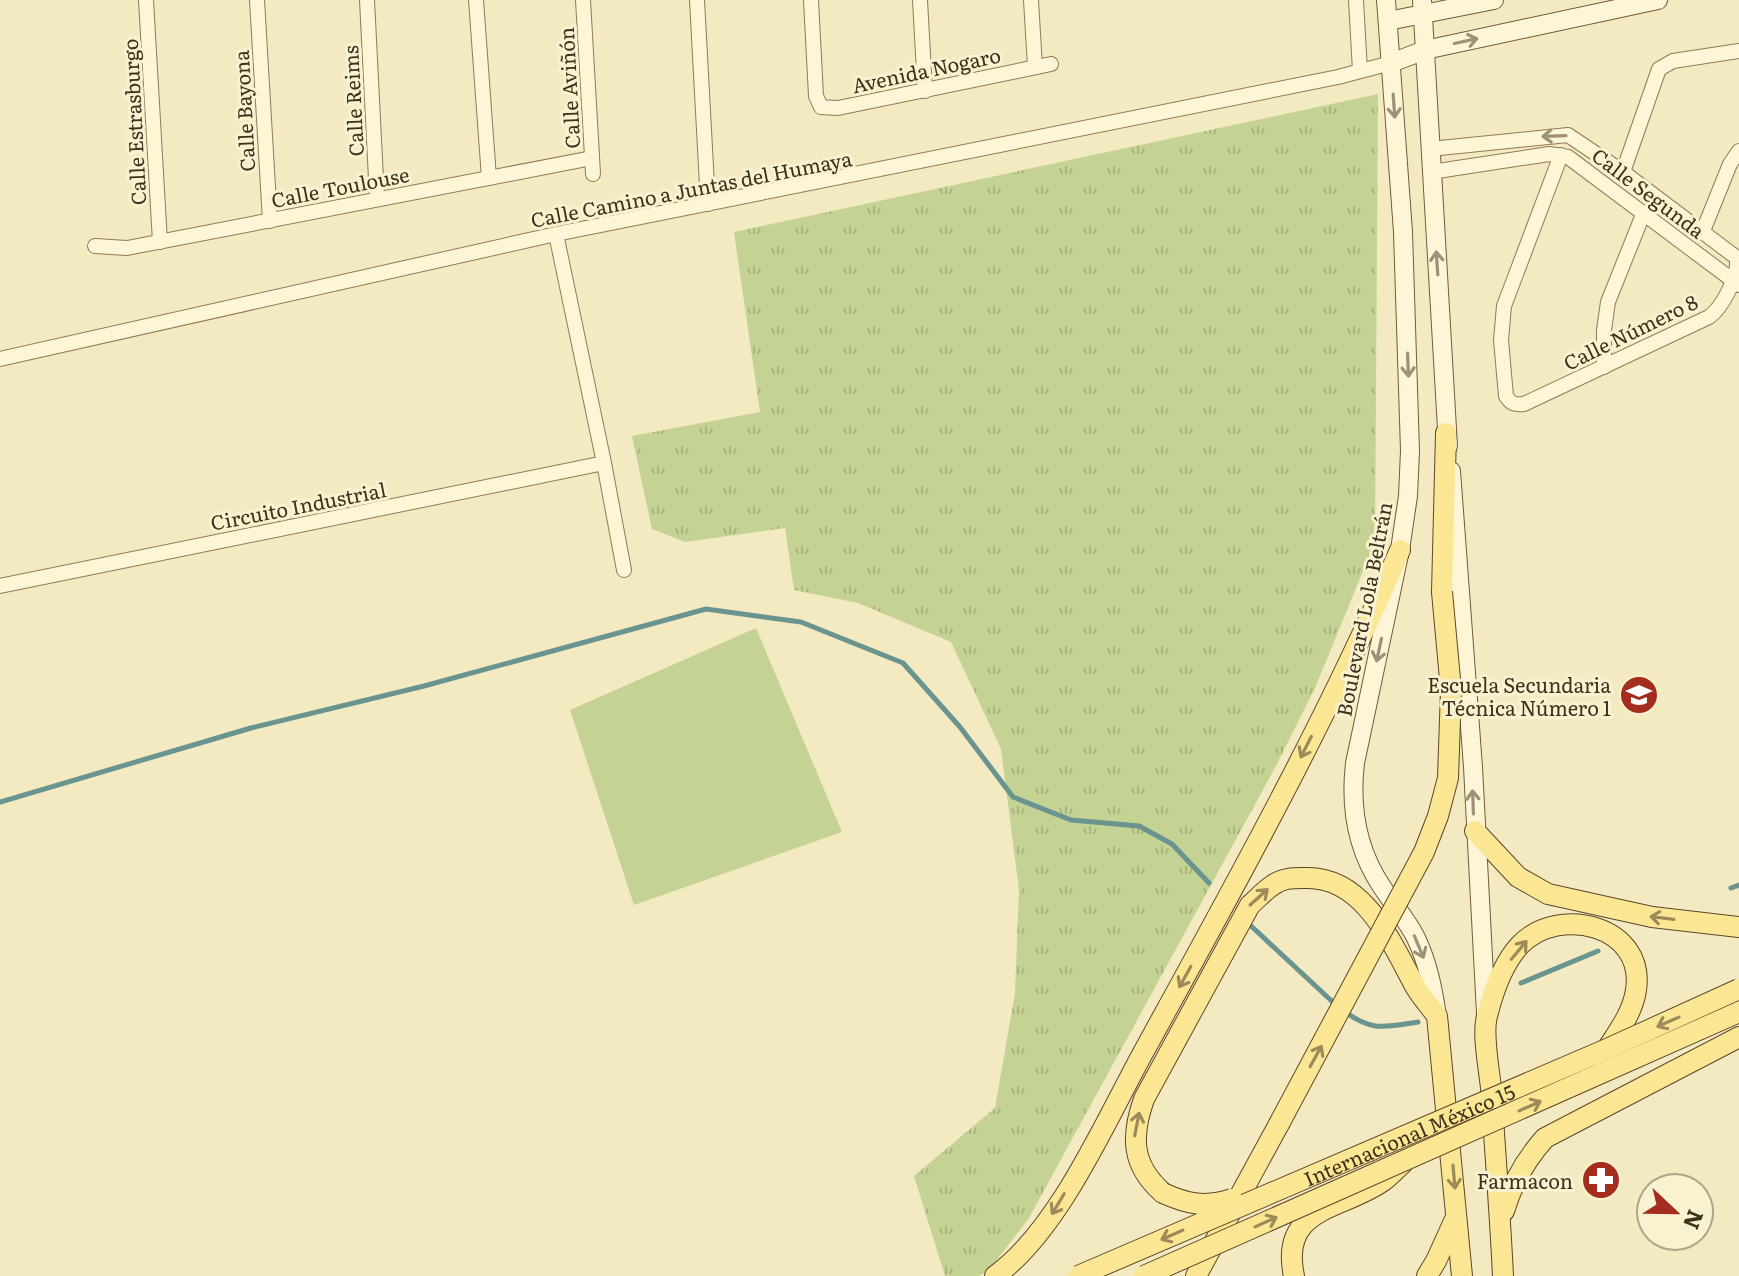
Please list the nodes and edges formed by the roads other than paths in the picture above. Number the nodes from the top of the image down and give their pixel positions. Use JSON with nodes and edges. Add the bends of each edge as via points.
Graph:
{"nodes":[{"id":1,"x":146,"y":0,"type":"edge"},
{"id":2,"x":257,"y":0,"type":"edge"},
{"id":3,"x":367,"y":0,"type":"edge"},
{"id":4,"x":476,"y":0,"type":"edge"},
{"id":5,"x":583,"y":0,"type":"edge"},
{"id":6,"x":697,"y":0,"type":"edge"},
{"id":7,"x":811,"y":0,"type":"edge"},
{"id":8,"x":920,"y":0,"type":"edge"},
{"id":9,"x":1031,"y":0,"type":"edge"},
{"id":10,"x":1356,"y":0,"type":"edge"},
{"id":11,"x":1386,"y":0,"type":"edge"},
{"id":12,"x":1491,"y":0,"type":"edge"},
{"id":13,"x":1658,"y":0,"type":"edge"},
{"id":14,"x":1422,"y":7,"type":"edge"},
{"id":15,"x":1388,"y":21,"type":"junction"},
{"id":16,"x":1425,"y":50,"type":"junction"},
{"id":17,"x":1739,"y":51,"type":"edge"},
{"id":18,"x":1391,"y":63,"type":"junction"},
{"id":19,"x":1051,"y":64,"type":"dead end"},
{"id":20,"x":1035,"y":67,"type":"junction"},
{"id":21,"x":1360,"y":71,"type":"junction"},
{"id":22,"x":925,"y":91,"type":"junction"},
{"id":23,"x":1430,"y":149,"type":"junction"},
{"id":24,"x":1739,"y":151,"type":"edge"},
{"id":25,"x":1561,"y":155,"type":"junction"},
{"id":26,"x":592,"y":158,"type":"junction"},
{"id":27,"x":1431,"y":172,"type":"junction"},
{"id":28,"x":1623,"y":172,"type":"junction"},
{"id":29,"x":593,"y":174,"type":"dead end"},
{"id":30,"x":489,"y":178,"type":"junction"},
{"id":31,"x":377,"y":199,"type":"junction"},
{"id":32,"x":708,"y":204,"type":"junction"},
{"id":33,"x":1644,"y":212,"type":"junction"},
{"id":34,"x":270,"y":221,"type":"junction"},
{"id":35,"x":1703,"y":231,"type":"junction"},
{"id":36,"x":556,"y":234,"type":"junction"},
{"id":37,"x":160,"y":242,"type":"junction"},
{"id":38,"x":95,"y":246,"type":"dead end"},
{"id":39,"x":1734,"y":254,"type":"joint"},
{"id":40,"x":1735,"y":283,"type":"edge"},
{"id":41,"x":0,"y":359,"type":"edge"},
{"id":42,"x":1604,"y":367,"type":"junction"},
{"id":43,"x":1446,"y":433,"type":"junction"},
{"id":44,"x":604,"y":463,"type":"junction"},
{"id":45,"x":1400,"y":550,"type":"junction"},
{"id":46,"x":624,"y":570,"type":"dead end"},
{"id":47,"x":0,"y":586,"type":"edge"},
{"id":48,"x":1475,"y":831,"type":"junction"},
{"id":49,"x":1739,"y":927,"type":"edge"},
{"id":50,"x":1739,"y":989,"type":"edge"},
{"id":51,"x":1739,"y":1012,"type":"edge"},
{"id":52,"x":1437,"y":1016,"type":"junction"},
{"id":53,"x":1486,"y":1019,"type":"junction"},
{"id":54,"x":1739,"y":1037,"type":"edge"},
{"id":55,"x":1607,"y":1049,"type":"junction"},
{"id":56,"x":1403,"y":1163,"type":"junction"},
{"id":57,"x":1285,"y":1186,"type":"junction"},
{"id":58,"x":1458,"y":1213,"type":"junction"},
{"id":59,"x":1500,"y":1223,"type":"junction"},
{"id":60,"x":995,"y":1276,"type":"edge"},
{"id":61,"x":1078,"y":1276,"type":"edge"},
{"id":62,"x":1144,"y":1276,"type":"edge"},
{"id":63,"x":1196,"y":1276,"type":"edge"},
{"id":64,"x":1294,"y":1276,"type":"edge"},
{"id":65,"x":1427,"y":1276,"type":"edge"},
{"id":66,"x":1462,"y":1276,"type":"edge"},
{"id":67,"x":1503,"y":1276,"type":"edge"}],
"edges":[{"from":1,"to":37,"type":"street","name":"Calle Estrasburgo"},
{"from":2,"to":34,"type":"street","name":"Calle Bayona"},
{"from":3,"to":31,"type":"street","name":"Calle Reims"},
{"from":4,"to":30,"type":"street"},
{"from":5,"to":26,"type":"street","name":"Calle Aviñón"},
{"from":6,"to":32,"type":"street"},
{"from":7,"to":22,"type":"street","name":"Avenida Nogaro","via":[[817,103],[828,108]]},
{"from":8,"to":22,"type":"street"},
{"from":9,"to":20,"type":"street"},
{"from":10,"to":21,"type":"street"},
{"from":11,"to":15,"type":"main road","name":"Boulevard Lola Beltrán"},
{"from":12,"to":14,"type":"main road"},
{"from":16,"to":13,"type":"main road","one_way":true},
{"from":14,"to":15,"type":"main road"},
{"from":14,"to":16,"type":"main road"},
{"from":15,"to":18,"type":"main road","name":"Boulevard Lola Beltrán"},
{"from":16,"to":18,"type":"main road"},
{"from":16,"to":23,"type":"main road"},
{"from":17,"to":28,"type":"street","via":[[1673,61],[1659,69]]},
{"from":18,"to":21,"type":"street","name":"Calle Camino a Juntas del Humaya"},
{"from":18,"to":45,"type":"main road","name":"Boulevard Lola Beltrán","one_way":true,"via":[[1410,451]]},
{"from":19,"to":20,"type":"street","name":"Avenida Nogaro"},
{"from":20,"to":22,"type":"street","name":"Avenida Nogaro"},
{"from":21,"to":32,"type":"street","name":"Calle Camino a Juntas del Humaya"},
{"from":23,"to":27,"type":"main road"},
{"from":28,"to":23,"type":"street","name":"Calle Segunda","one_way":true,"via":[[1560,134]]},
{"from":24,"to":35,"type":"street"},
{"from":25,"to":27,"type":"street","name":"Calle Segunda"},
{"from":25,"to":33,"type":"street","name":"Calle Segunda"},
{"from":25,"to":42,"type":"street","name":"Calle Número 8","via":[[1504,306],[1506,396],[1509,402],[1524,404]]},
{"from":26,"to":29,"type":"street","name":"Calle Aviñón"},
{"from":26,"to":30,"type":"street","name":"Calle Toulouse"},
{"from":43,"to":27,"type":"main road","one_way":true},
{"from":28,"to":35,"type":"street","name":"Calle Segunda"},
{"from":30,"to":31,"type":"street","name":"Calle Toulouse"},
{"from":31,"to":34,"type":"street","name":"Calle Toulouse"},
{"from":32,"to":36,"type":"street","name":"Calle Camino a Juntas del Humaya"},
{"from":33,"to":40,"type":"street","name":"Calle Segunda"},
{"from":33,"to":42,"type":"street","via":[[1608,302]]},
{"from":34,"to":37,"type":"street","name":"Calle Toulouse"},
{"from":35,"to":39,"type":"street","name":"Calle Segunda"},
{"from":36,"to":41,"type":"street","name":"Calle Camino a Juntas del Humaya"},
{"from":36,"to":44,"type":"street"},
{"from":37,"to":38,"type":"street","name":"Calle Toulouse"},
{"from":39,"to":40,"type":"street","name":"Calle Número 8"},
{"from":40,"to":42,"type":"street","name":"Calle Número 8","via":[[1709,317]]},
{"from":48,"to":43,"type":"main road","one_way":true,"via":[[1455,498]]},
{"from":63,"to":43,"type":"main road","one_way":true,"bridge":true,"via":[[1388,922],[1438,816],[1448,778],[1451,690],[1442,592]]},
{"from":44,"to":46,"type":"street"},
{"from":44,"to":47,"type":"street","name":"Circuito Industrial"},
{"from":45,"to":52,"type":"main road","name":"Boulevard Lola Beltrán","one_way":true,"via":[[1355,763],[1354,816],[1368,861],[1416,938],[1431,978]]},
{"from":45,"to":60,"type":"main road","one_way":true,"via":[[1368,625],[1241,873],[1081,1166],[1033,1241]]},
{"from":49,"to":48,"type":"main road","one_way":true,"via":[[1652,917],[1548,894],[1518,877]]},
{"from":48,"to":53,"type":"main road"},
{"from":50,"to":55,"type":"main road","name":"Internacional México 15","one_way":true,"bridge":true},
{"from":56,"to":51,"type":"main road","name":"Internacional México 15","one_way":true,"bridge":true},
{"from":57,"to":52,"type":"main road","one_way":true,"bridge":true,"via":[[1191,1205],[1163,1193],[1143,1171],[1135,1144],[1144,1099],[1250,905],[1274,883],[1290,878],[1319,878],[1346,887],[1372,914]]},
{"from":52,"to":58,"type":"main road","one_way":true},
{"from":53,"to":55,"type":"main road","one_way":true,"via":[[1500,976],[1521,944],[1548,927],[1577,923],[1605,930],[1620,941],[1637,974],[1626,1019]]},
{"from":53,"to":59,"type":"main road"},
{"from":54,"to":59,"type":"main road","via":[[1545,1138],[1509,1193]]},
{"from":55,"to":57,"type":"main road","name":"Internacional México 15","bridge":true},
{"from":62,"to":56,"type":"main road","name":"Internacional México 15","one_way":true,"bridge":true},
{"from":56,"to":64,"type":"main road","via":[[1382,1182],[1315,1212],[1296,1236],[1290,1257]]},
{"from":57,"to":61,"type":"main road","name":"Internacional México 15","one_way":true,"bridge":true},
{"from":58,"to":65,"type":"main road"},
{"from":58,"to":66,"type":"main road"},
{"from":59,"to":67,"type":"main road"}]}
